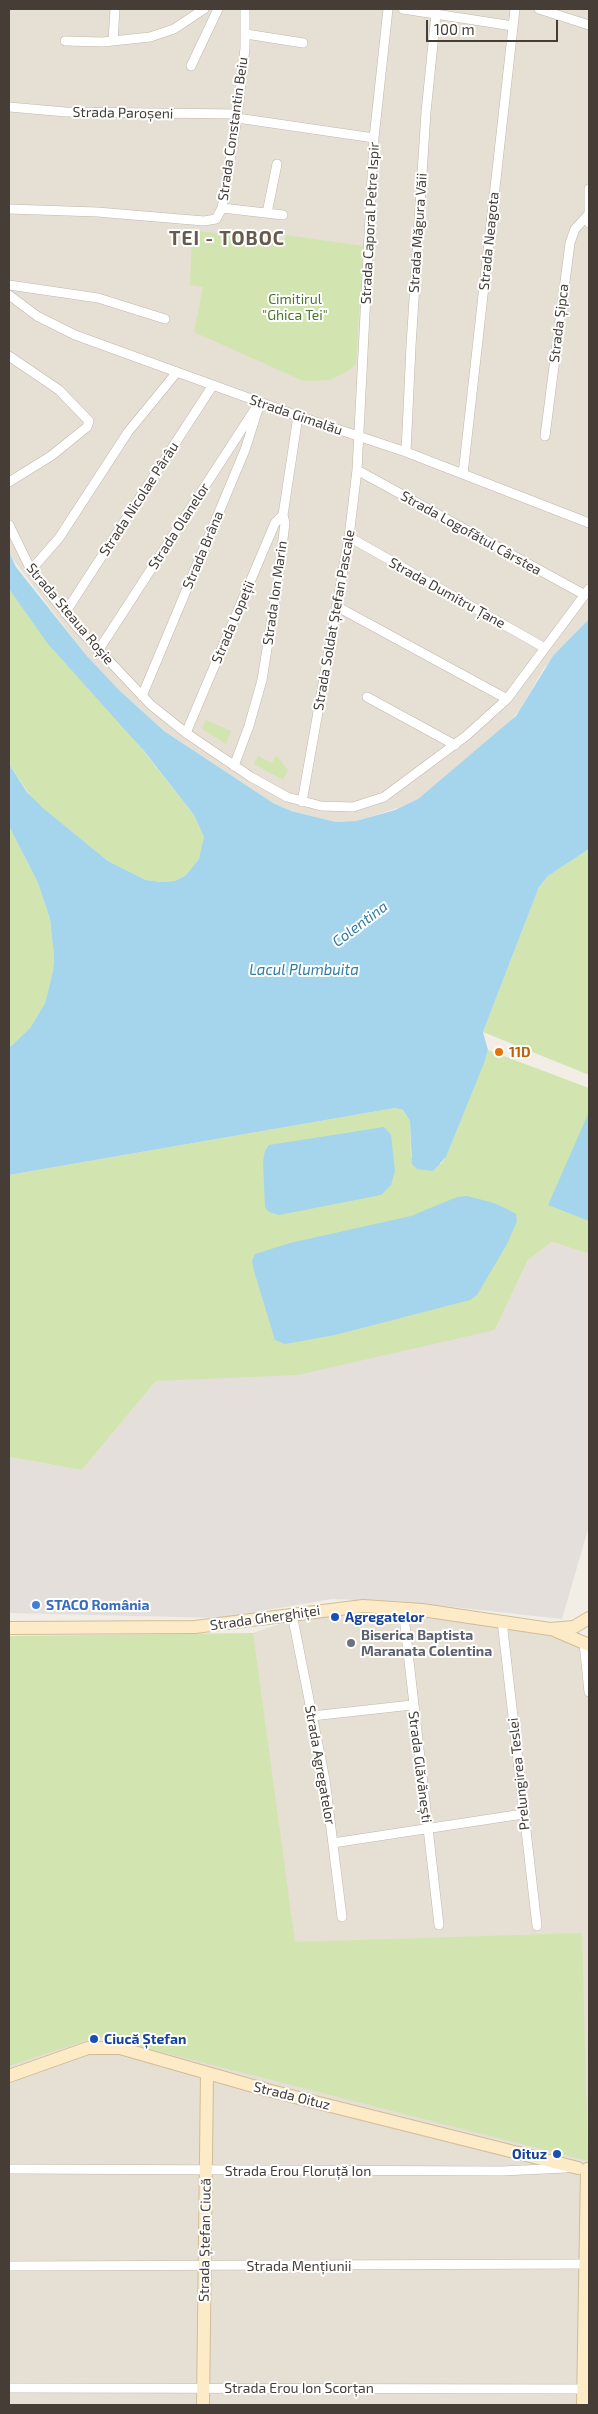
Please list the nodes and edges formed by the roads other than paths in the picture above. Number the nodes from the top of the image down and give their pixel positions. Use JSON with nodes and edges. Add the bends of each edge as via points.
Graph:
{"nodes":[{"id":1,"x":115,"y":9,"type":"edge"},
{"id":2,"x":204,"y":9,"type":"edge"},
{"id":3,"x":218,"y":9,"type":"edge"},
{"id":4,"x":245,"y":9,"type":"edge"},
{"id":5,"x":388,"y":9,"type":"edge"},
{"id":6,"x":403,"y":9,"type":"edge"},
{"id":7,"x":515,"y":9,"type":"edge"},
{"id":8,"x":539,"y":9,"type":"edge"},
{"id":9,"x":436,"y":14,"type":"junction"},
{"id":10,"x":589,"y":25,"type":"edge"},
{"id":11,"x":513,"y":26,"type":"junction"},
{"id":12,"x":246,"y":34,"type":"junction"},
{"id":13,"x":65,"y":41,"type":"dead end"},
{"id":14,"x":114,"y":41,"type":"junction"},
{"id":15,"x":303,"y":43,"type":"dead end"},
{"id":16,"x":191,"y":66,"type":"dead end"},
{"id":17,"x":9,"y":108,"type":"edge"},
{"id":18,"x":237,"y":116,"type":"junction"},
{"id":19,"x":374,"y":138,"type":"junction"},
{"id":20,"x":277,"y":164,"type":"dead end"},
{"id":21,"x":589,"y":189,"type":"edge"},
{"id":22,"x":222,"y":208,"type":"junction"},
{"id":23,"x":9,"y":209,"type":"edge"},
{"id":24,"x":267,"y":213,"type":"junction"},
{"id":25,"x":283,"y":215,"type":"dead end"},
{"id":26,"x":589,"y":219,"type":"edge"},
{"id":27,"x":9,"y":285,"type":"edge"},
{"id":28,"x":9,"y":295,"type":"edge"},
{"id":29,"x":165,"y":319,"type":"dead end"},
{"id":30,"x":9,"y":356,"type":"edge"},
{"id":31,"x":177,"y":372,"type":"junction"},
{"id":32,"x":213,"y":385,"type":"junction"},
{"id":33,"x":260,"y":402,"type":"junction"},
{"id":34,"x":298,"y":416,"type":"junction"},
{"id":35,"x":545,"y":436,"type":"dead end"},
{"id":36,"x":360,"y":437,"type":"junction"},
{"id":37,"x":406,"y":452,"type":"junction"},
{"id":38,"x":357,"y":470,"type":"junction"},
{"id":39,"x":463,"y":474,"type":"junction"},
{"id":40,"x":9,"y":482,"type":"edge"},
{"id":41,"x":283,"y":514,"type":"junction"},
{"id":42,"x":589,"y":523,"type":"edge"},
{"id":43,"x":9,"y":525,"type":"edge"},
{"id":44,"x":349,"y":538,"type":"junction"},
{"id":45,"x":31,"y":570,"type":"junction"},
{"id":46,"x":587,"y":592,"type":"edge"},
{"id":47,"x":336,"y":606,"type":"junction"},
{"id":48,"x":65,"y":613,"type":"junction"},
{"id":49,"x":545,"y":648,"type":"junction"},
{"id":50,"x":98,"y":651,"type":"junction"},
{"id":51,"x":142,"y":696,"type":"junction"},
{"id":52,"x":367,"y":697,"type":"dead end"},
{"id":53,"x":507,"y":699,"type":"junction"},
{"id":54,"x":186,"y":732,"type":"junction"},
{"id":55,"x":455,"y":744,"type":"junction"},
{"id":56,"x":234,"y":766,"type":"junction"},
{"id":57,"x":302,"y":802,"type":"junction"},
{"id":58,"x":403,"y":1608,"type":"junction"},
{"id":59,"x":292,"y":1614,"type":"junction"},
{"id":60,"x":589,"y":1618,"type":"edge"},
{"id":61,"x":502,"y":1621,"type":"junction"},
{"id":62,"x":9,"y":1628,"type":"edge"},
{"id":63,"x":550,"y":1629,"type":"junction"},
{"id":64,"x":588,"y":1640,"type":"edge"},
{"id":65,"x":589,"y":1692,"type":"edge"},
{"id":66,"x":412,"y":1705,"type":"junction"},
{"id":67,"x":312,"y":1716,"type":"junction"},
{"id":68,"x":523,"y":1814,"type":"junction"},
{"id":69,"x":428,"y":1829,"type":"junction"},
{"id":70,"x":333,"y":1843,"type":"junction"},
{"id":71,"x":342,"y":1917,"type":"dead end"},
{"id":72,"x":439,"y":1925,"type":"dead end"},
{"id":73,"x":537,"y":1926,"type":"dead end"},
{"id":74,"x":207,"y":2074,"type":"junction"},
{"id":75,"x":9,"y":2076,"type":"edge"},
{"id":76,"x":585,"y":2169,"type":"edge"},
{"id":77,"x":9,"y":2170,"type":"edge"},
{"id":78,"x":206,"y":2171,"type":"junction"},
{"id":79,"x":587,"y":2264,"type":"edge"},
{"id":80,"x":9,"y":2266,"type":"edge"},
{"id":81,"x":204,"y":2266,"type":"junction"},
{"id":82,"x":587,"y":2333,"type":"edge"},
{"id":83,"x":9,"y":2388,"type":"edge"},
{"id":84,"x":203,"y":2388,"type":"junction"},
{"id":85,"x":586,"y":2389,"type":"edge"},
{"id":86,"x":203,"y":2405,"type":"edge"},
{"id":87,"x":583,"y":2405,"type":"edge"}],
"edges":[{"from":1,"to":14,"type":"street"},
{"from":2,"to":14,"type":"street","via":[[161,34]]},
{"from":3,"to":16,"type":"street"},
{"from":4,"to":12,"type":"street","name":"Strada Constantin Beiu"},
{"from":5,"to":19,"type":"street","name":"Strada Caporal Petre Ispir"},
{"from":6,"to":9,"type":"street"},
{"from":7,"to":11,"type":"street","name":"Strada Neagota"},
{"from":8,"to":10,"type":"street"},
{"from":9,"to":11,"type":"street"},
{"from":9,"to":37,"type":"street","name":"Strada Măgura Văii","via":[[426,112]]},
{"from":11,"to":39,"type":"street","name":"Strada Neagota"},
{"from":12,"to":15,"type":"street"},
{"from":12,"to":18,"type":"street","name":"Strada Constantin Beiu"},
{"from":13,"to":14,"type":"street"},
{"from":17,"to":18,"type":"street","name":"Strada Paroșeni"},
{"from":18,"to":19,"type":"street","name":"Strada Paroșeni"},
{"from":18,"to":22,"type":"street","name":"Strada Constantin Beiu"},
{"from":19,"to":36,"type":"street","name":"Strada Caporal Petre Ispir"},
{"from":20,"to":24,"type":"street"},
{"from":21,"to":26,"type":"street","name":"Strada Șipca"},
{"from":22,"to":23,"type":"street","name":"Strada Constantin Beiu","via":[[216,219],[209,221]]},
{"from":22,"to":24,"type":"street"},
{"from":24,"to":25,"type":"street"},
{"from":26,"to":35,"type":"street","name":"Strada Șipca","via":[[575,229],[570,243]]},
{"from":27,"to":29,"type":"street","via":[[98,298]]},
{"from":28,"to":31,"type":"street","name":"Strada Gimalău","via":[[37,316],[75,334]]},
{"from":30,"to":40,"type":"street","via":[[58,390],[89,421],[87,427],[51,456]]},
{"from":31,"to":32,"type":"street","name":"Strada Gimalău"},
{"from":31,"to":45,"type":"street","via":[[128,432],[59,538]]},
{"from":32,"to":33,"type":"street","name":"Strada Gimalău"},
{"from":32,"to":48,"type":"street","name":"Strada Nicolae Pârâu"},
{"from":33,"to":34,"type":"street","name":"Strada Gimalău"},
{"from":33,"to":50,"type":"street","name":"Strada Olanelor"},
{"from":33,"to":51,"type":"street","name":"Strada Brâna","via":[[246,450]]},
{"from":34,"to":36,"type":"street","name":"Strada Gimalău"},
{"from":34,"to":41,"type":"street","name":"Strada Ion Marin"},
{"from":36,"to":37,"type":"street","name":"Strada Gimalău"},
{"from":36,"to":38,"type":"street","name":"Strada Soldat Ștefan Pascale"},
{"from":37,"to":39,"type":"street","name":"Strada Gimalău"},
{"from":38,"to":44,"type":"street","name":"Strada Soldat Ștefan Pascale"},
{"from":38,"to":46,"type":"street","name":"Strada Logofătul Cârstea"},
{"from":39,"to":42,"type":"street","name":"Strada Gimalău"},
{"from":41,"to":54,"type":"street","name":"Strada Lopeții","via":[[272,530]]},
{"from":41,"to":56,"type":"street","name":"Strada Ion Marin","via":[[284,534],[262,680]]},
{"from":43,"to":45,"type":"street","name":"Strada Steaua Roșie"},
{"from":44,"to":47,"type":"street","name":"Strada Soldat Ștefan Pascale"},
{"from":44,"to":49,"type":"street","name":"Strada Dumitru Țane"},
{"from":45,"to":48,"type":"street","name":"Strada Steaua Roșie"},
{"from":46,"to":49,"type":"street","name":"Strada Steaua Roșie"},
{"from":47,"to":53,"type":"street"},
{"from":47,"to":57,"type":"street","name":"Strada Soldat Ștefan Pascale"},
{"from":48,"to":50,"type":"street","name":"Strada Steaua Roșie"},
{"from":49,"to":53,"type":"street","name":"Strada Steaua Roșie"},
{"from":50,"to":51,"type":"street","name":"Strada Steaua Roșie"},
{"from":51,"to":54,"type":"street","name":"Strada Steaua Roșie"},
{"from":52,"to":55,"type":"street"},
{"from":53,"to":55,"type":"street","name":"Strada Steaua Roșie"},
{"from":54,"to":56,"type":"street","name":"Strada Steaua Roșie"},
{"from":55,"to":57,"type":"street","name":"Strada Steaua Roșie","via":[[399,788],[375,801],[342,808]]},
{"from":56,"to":57,"type":"street","name":"Strada Steaua Roșie","via":[[273,790]]},
{"from":58,"to":59,"type":"street","name":"Strada Gherghiței","via":[[349,1606]]},
{"from":58,"to":61,"type":"street","name":"Strada Gherghiței"},
{"from":58,"to":66,"type":"street","name":"Strada Glăvănești"},
{"from":59,"to":62,"type":"street","name":"Strada Gherghiței","via":[[186,1628]]},
{"from":59,"to":67,"type":"street","name":"Strada Agregatelor"},
{"from":60,"to":63,"type":"street","name":"Strada Gherghiței","via":[[574,1627]]},
{"from":61,"to":63,"type":"street","name":"Strada Gherghiței"},
{"from":61,"to":68,"type":"street","name":"Prelungirea Teslei"},
{"from":63,"to":64,"type":"street","name":"Strada Gherghiței"},
{"from":64,"to":65,"type":"street"},
{"from":66,"to":67,"type":"street"},
{"from":66,"to":69,"type":"street","name":"Strada Glăvănești"},
{"from":67,"to":70,"type":"street","name":"Strada Agregatelor"},
{"from":68,"to":69,"type":"street"},
{"from":68,"to":73,"type":"street","name":"Prelungirea Teslei"},
{"from":69,"to":70,"type":"street"},
{"from":69,"to":72,"type":"street","name":"Strada Glăvănești"},
{"from":70,"to":71,"type":"street","name":"Strada Agregatelor"},
{"from":74,"to":75,"type":"street","name":"Strada Oituz","via":[[104,2046],[88,2048]]},
{"from":74,"to":76,"type":"street","name":"Strada Oituz"},
{"from":74,"to":78,"type":"street","name":"Strada Ștefan Ciucă"},
{"from":76,"to":78,"type":"street","name":"Strada Erou Floruță Ion"},
{"from":76,"to":79,"type":"street"},
{"from":77,"to":78,"type":"street","name":"Strada Erou Floruță Ion"},
{"from":78,"to":81,"type":"street","name":"Strada Ștefan Ciucă"},
{"from":79,"to":81,"type":"street","name":"Strada Mențiunii"},
{"from":79,"to":82,"type":"street"},
{"from":80,"to":81,"type":"street","name":"Strada Mențiunii"},
{"from":81,"to":84,"type":"street","name":"Strada Ștefan Ciucă"},
{"from":82,"to":85,"type":"street"},
{"from":83,"to":84,"type":"street","name":"Strada Erou Ion Scorțan"},
{"from":84,"to":85,"type":"street","name":"Strada Erou Ion Scorțan"},
{"from":84,"to":86,"type":"street","name":"Strada Ștefan Ciucă"},
{"from":85,"to":87,"type":"street"}]}
